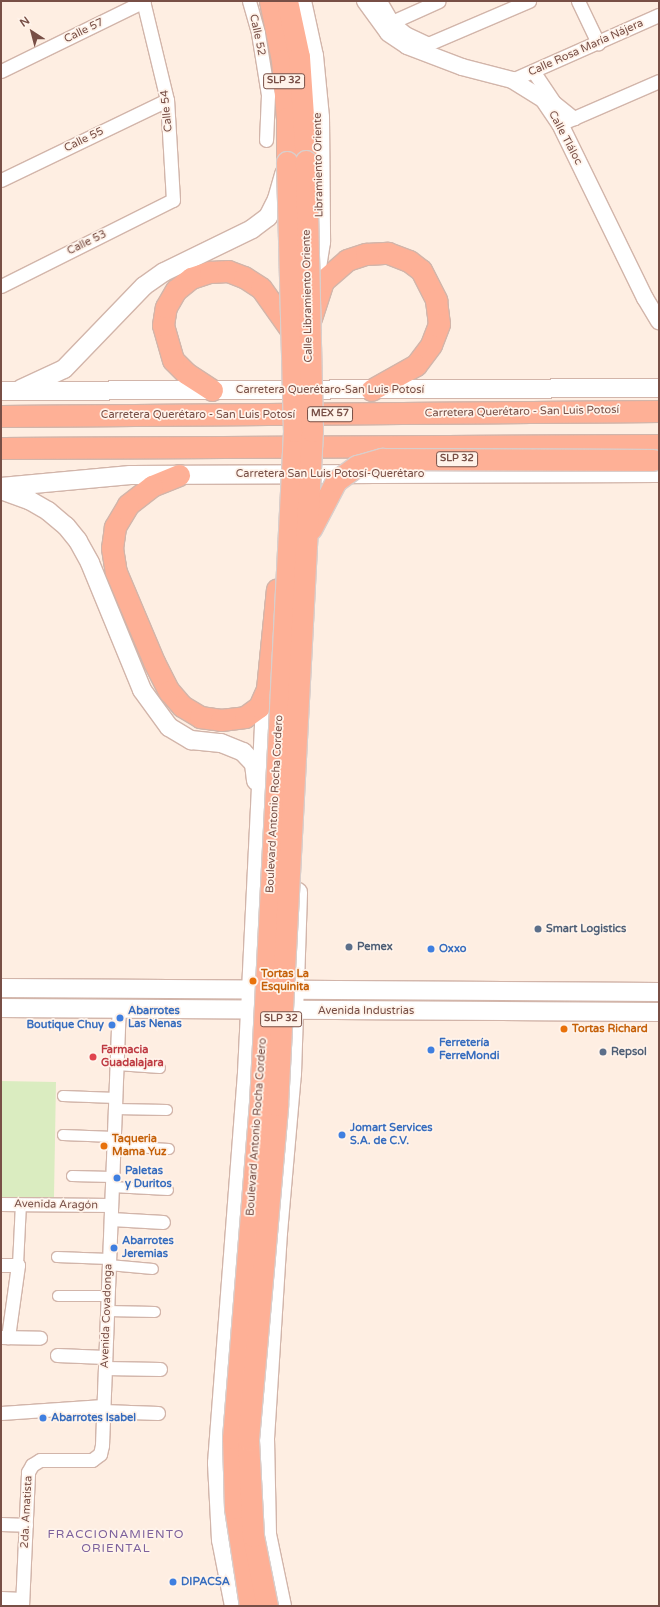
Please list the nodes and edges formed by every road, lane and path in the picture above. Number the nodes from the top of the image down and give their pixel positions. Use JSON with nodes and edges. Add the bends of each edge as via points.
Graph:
{"nodes":[{"id":1,"x":144,"y":1,"type":"edge"},
{"id":2,"x":249,"y":1,"type":"edge"},
{"id":3,"x":270,"y":1,"type":"edge"},
{"id":4,"x":287,"y":1,"type":"edge"},
{"id":5,"x":302,"y":1,"type":"edge"},
{"id":6,"x":365,"y":1,"type":"edge"},
{"id":7,"x":380,"y":1,"type":"edge"},
{"id":8,"x":439,"y":1,"type":"edge"},
{"id":9,"x":529,"y":1,"type":"edge"},
{"id":10,"x":578,"y":1,"type":"edge"},
{"id":11,"x":659,"y":15,"type":"edge"},
{"id":12,"x":390,"y":28,"type":"junction"},
{"id":13,"x":598,"y":43,"type":"junction"},
{"id":14,"x":1,"y":71,"type":"edge"},
{"id":15,"x":532,"y":71,"type":"junction"},
{"id":16,"x":512,"y":80,"type":"junction"},
{"id":17,"x":659,"y":81,"type":"edge"},
{"id":18,"x":168,"y":100,"type":"junction"},
{"id":19,"x":567,"y":122,"type":"junction"},
{"id":20,"x":266,"y":140,"type":"dead end"},
{"id":21,"x":296,"y":161,"type":"junction"},
{"id":22,"x":1,"y":180,"type":"edge"},
{"id":23,"x":173,"y":200,"type":"joint"},
{"id":24,"x":1,"y":286,"type":"edge"},
{"id":25,"x":659,"y":321,"type":"edge"},
{"id":26,"x":299,"y":329,"type":"junction"},
{"id":27,"x":659,"y":388,"type":"edge"},
{"id":28,"x":212,"y":390,"type":"junction"},
{"id":29,"x":371,"y":390,"type":"junction"},
{"id":30,"x":8,"y":391,"type":"edge"},
{"id":31,"x":659,"y":411,"type":"edge"},
{"id":32,"x":1,"y":416,"type":"edge"},
{"id":33,"x":303,"y":431,"type":"junction"},
{"id":34,"x":1,"y":448,"type":"edge"},
{"id":35,"x":658,"y":460,"type":"edge"},
{"id":36,"x":178,"y":474,"type":"junction"},
{"id":37,"x":1,"y":487,"type":"edge"},
{"id":38,"x":1,"y":490,"type":"edge"},
{"id":39,"x":305,"y":542,"type":"junction"},
{"id":40,"x":286,"y":564,"type":"junction"},
{"id":41,"x":267,"y":689,"type":"junction"},
{"id":42,"x":297,"y":691,"type":"junction"},
{"id":43,"x":260,"y":805,"type":"junction"},
{"id":44,"x":296,"y":945,"type":"junction"},
{"id":45,"x":252,"y":947,"type":"junction"},
{"id":46,"x":1,"y":988,"type":"edge"},
{"id":47,"x":210,"y":990,"type":"junction"},
{"id":48,"x":250,"y":990,"type":"junction"},
{"id":49,"x":295,"y":990,"type":"junction"},
{"id":50,"x":343,"y":991,"type":"junction"},
{"id":51,"x":659,"y":992,"type":"edge"},
{"id":52,"x":1,"y":1008,"type":"edge"},
{"id":53,"x":119,"y":1010,"type":"junction"},
{"id":54,"x":219,"y":1010,"type":"junction"},
{"id":55,"x":249,"y":1010,"type":"junction"},
{"id":56,"x":294,"y":1011,"type":"junction"},
{"id":57,"x":330,"y":1011,"type":"junction"},
{"id":58,"x":659,"y":1012,"type":"edge"},
{"id":59,"x":248,"y":1041,"type":"junction"},
{"id":60,"x":293,"y":1042,"type":"junction"},
{"id":61,"x":117,"y":1065,"type":"junction"},
{"id":62,"x":160,"y":1068,"type":"dead end"},
{"id":63,"x":247,"y":1073,"type":"junction"},
{"id":64,"x":292,"y":1074,"type":"junction"},
{"id":65,"x":63,"y":1096,"type":"dead end"},
{"id":66,"x":115,"y":1103,"type":"junction"},
{"id":67,"x":166,"y":1110,"type":"dead end"},
{"id":68,"x":63,"y":1135,"type":"dead end"},
{"id":69,"x":114,"y":1142,"type":"junction"},
{"id":70,"x":169,"y":1149,"type":"dead end"},
{"id":71,"x":72,"y":1176,"type":"dead end"},
{"id":72,"x":112,"y":1182,"type":"junction"},
{"id":73,"x":168,"y":1190,"type":"dead end"},
{"id":74,"x":1,"y":1204,"type":"edge"},
{"id":75,"x":20,"y":1204,"type":"junction"},
{"id":76,"x":111,"y":1205,"type":"junction"},
{"id":77,"x":111,"y":1219,"type":"junction"},
{"id":78,"x":163,"y":1222,"type":"dead end"},
{"id":79,"x":58,"y":1257,"type":"dead end"},
{"id":80,"x":109,"y":1262,"type":"junction"},
{"id":81,"x":1,"y":1265,"type":"edge"},
{"id":82,"x":18,"y":1265,"type":"junction"},
{"id":83,"x":152,"y":1269,"type":"dead end"},
{"id":84,"x":58,"y":1296,"type":"dead end"},
{"id":85,"x":108,"y":1296,"type":"junction"},
{"id":86,"x":107,"y":1311,"type":"junction"},
{"id":87,"x":154,"y":1312,"type":"dead end"},
{"id":88,"x":5,"y":1337,"type":"edge"},
{"id":89,"x":40,"y":1338,"type":"dead end"},
{"id":90,"x":57,"y":1355,"type":"dead end"},
{"id":91,"x":105,"y":1363,"type":"junction"},
{"id":92,"x":160,"y":1369,"type":"dead end"},
{"id":93,"x":103,"y":1409,"type":"junction"},
{"id":94,"x":1,"y":1413,"type":"edge"},
{"id":95,"x":158,"y":1413,"type":"dead end"},
{"id":96,"x":100,"y":1454,"type":"joint"},
{"id":97,"x":1,"y":1524,"type":"edge"},
{"id":98,"x":26,"y":1525,"type":"junction"},
{"id":99,"x":1,"y":1598,"type":"edge"},
{"id":100,"x":22,"y":1602,"type":"edge"},
{"id":101,"x":234,"y":1606,"type":"edge"},
{"id":102,"x":250,"y":1606,"type":"edge"},
{"id":103,"x":267,"y":1606,"type":"edge"},
{"id":104,"x":282,"y":1606,"type":"edge"}],
"edges":[{"from":1,"to":14,"type":"street","name":"Calle 57"},
{"from":1,"to":18,"type":"street","name":"Calle 54"},
{"from":2,"to":20,"type":"street","name":"Calle 52","via":[[258,33],[268,94]]},
{"from":3,"to":21,"type":"highway","number":"SLP 32","via":[[282,60],[287,118]]},
{"from":4,"to":21,"type":"highway","name":"Libramiento Oriente","number":"SLP 32","via":[[299,57]]},
{"from":5,"to":26,"type":"main road","name":"Libramiento Oriente","via":[[314,56],[320,117],[321,242]]},
{"from":6,"to":12,"type":"street","name":"Calle Tláloc"},
{"from":7,"to":12,"type":"street","name":"Calle Tláloc"},
{"from":8,"to":12,"type":"street"},
{"from":9,"to":12,"type":"street","name":"Calle Tláloc","via":[[428,44]]},
{"from":10,"to":13,"type":"street"},
{"from":11,"to":13,"type":"street","name":"Calle Rosa María Nájera"},
{"from":12,"to":16,"type":"street","name":"Calle Tláloc","via":[[407,46],[462,67]]},
{"from":13,"to":15,"type":"street","name":"Calle Rosa María Nájera"},
{"from":15,"to":16,"type":"street","name":"Calle Rosa María Nájera"},
{"from":15,"to":19,"type":"street"},
{"from":16,"to":19,"type":"street","name":"Calle Tláloc","via":[[543,99]]},
{"from":17,"to":19,"type":"street"},
{"from":18,"to":22,"type":"street","name":"Calle 55"},
{"from":18,"to":23,"type":"street","name":"Calle 54"},
{"from":19,"to":25,"type":"street","name":"Calle Tláloc","via":[[645,298]]},
{"from":21,"to":26,"type":"highway","name":"Calle Libramiento Oriente","number":"SLP 32","bridge":true},
{"from":21,"to":30,"type":"main road","via":[[268,217],[252,229],[164,272],[144,286],[64,369]]},
{"from":23,"to":24,"type":"street","name":"Calle 53"},
{"from":26,"to":28,"type":"highway","via":[[261,288],[244,277],[228,271],[210,272],[191,278],[176,290],[166,307],[163,326],[173,360]]},
{"from":26,"to":29,"type":"highway","bridge":true,"via":[[323,281],[348,260],[366,254],[388,253],[409,261],[421,270],[436,300],[439,324],[431,345],[416,365]]},
{"from":26,"to":33,"type":"highway","name":"Calle Libramiento Oriente","number":"SLP 32","bridge":true},
{"from":27,"to":29,"type":"main road","name":"Carretera Querétaro-San Luis Potosí"},
{"from":28,"to":29,"type":"main road","name":"Carretera Querétaro-San Luis Potosí"},
{"from":28,"to":30,"type":"main road","name":"Carretera Querétaro-San Luis Potosí"},
{"from":31,"to":32,"type":"highway","name":"Carretera Querétaro - San Luis Potosí","number":"MEX 57"},
{"from":33,"to":39,"type":"highway","name":"Boulevard Antonio Rocha Cordero","number":"SLP 32","bridge":true},
{"from":33,"to":40,"type":"highway","name":"Boulevard Antonio Rocha Cordero","number":"SLP 32","bridge":true},
{"from":34,"to":35,"type":"highway"},
{"from":35,"to":36,"type":"main road","name":"Carretera San Luis Potosí-Querétaro"},
{"from":35,"to":39,"type":"highway","number":"SLP 32","bridge":true,"via":[[382,459],[365,462],[344,473],[336,481],[323,502]]},
{"from":36,"to":37,"type":"main road","name":"Carretera San Luis Potosí-Querétaro","via":[[130,475]]},
{"from":36,"to":41,"type":"highway","via":[[152,486],[128,505],[115,527],[112,548],[116,572],[154,662],[169,691],[182,706],[200,717],[221,720],[245,717],[259,707]]},
{"from":38,"to":43,"type":"main road","via":[[29,500],[66,526],[90,563],[142,690],[154,709],[169,727],[191,740],[221,744],[243,752],[254,764]]},
{"from":39,"to":42,"type":"highway","name":"Boulevard Antonio Rocha Cordero","number":"SLP 32","bridge":true},
{"from":40,"to":41,"type":"highway","via":[[278,581]]},
{"from":40,"to":102,"type":"highway","name":"Boulevard Antonio Rocha Cordero","number":"SLP 32","bridge":true,"via":[[260,1103],[233,1438],[235,1508]]},
{"from":41,"to":43,"type":"main road","name":"Boulevard Antonio Rocha Cordero","number":"SLP 32"},
{"from":42,"to":44,"type":"main road","name":"Boulevard Antonio Rocha Cordero","number":"SLP 32","via":[[307,712]]},
{"from":42,"to":103,"type":"highway","name":"Boulevard Antonio Rocha Cordero","number":"SLP 32","bridge":true,"via":[[277,1105],[248,1439],[253,1536]]},
{"from":43,"to":45,"type":"main road","name":"Boulevard Antonio Rocha Cordero","number":"SLP 32"},
{"from":44,"to":45,"type":"main road","via":[[288,962],[275,967],[262,963]]},
{"from":44,"to":49,"type":"main road","name":"Boulevard Antonio Rocha Cordero","number":"SLP 32"},
{"from":44,"to":50,"type":"main road","via":[[299,959],[308,975],[325,986]]},
{"from":45,"to":47,"type":"main road","via":[[246,972],[240,979],[231,986]]},
{"from":45,"to":48,"type":"main road","name":"Boulevard Antonio Rocha Cordero","number":"SLP 32"},
{"from":46,"to":47,"type":"main road","name":"Avenida Industrias"},
{"from":47,"to":48,"type":"main road","name":"Avenida Industrias"},
{"from":48,"to":49,"type":"main road","name":"Avenida Industrias"},
{"from":48,"to":55,"type":"main road","name":"Boulevard Antonio Rocha Cordero","number":"SLP 32"},
{"from":49,"to":50,"type":"main road","name":"Avenida Industrias"},
{"from":49,"to":56,"type":"main road","name":"Boulevard Antonio Rocha Cordero","number":"SLP 32"},
{"from":50,"to":51,"type":"main road","name":"Avenida Industrias"},
{"from":52,"to":53,"type":"main road","name":"Avenida Industrias"},
{"from":53,"to":54,"type":"main road","name":"Avenida Industrias"},
{"from":53,"to":61,"type":"street","name":"Avenida Covadonga"},
{"from":54,"to":55,"type":"main road","name":"Avenida Industrias"},
{"from":54,"to":59,"type":"main road","via":[[236,1023]]},
{"from":55,"to":56,"type":"main road","name":"Avenida Industrias"},
{"from":55,"to":59,"type":"main road","name":"Boulevard Antonio Rocha Cordero","number":"SLP 32"},
{"from":56,"to":57,"type":"main road","name":"Avenida Industrias"},
{"from":56,"to":60,"type":"main road","name":"Boulevard Antonio Rocha Cordero","number":"SLP 32"},
{"from":57,"to":58,"type":"main road","name":"Avenida Industrias"},
{"from":57,"to":60,"type":"main road","via":[[303,1023]]},
{"from":59,"to":63,"type":"main road","name":"Boulevard Antonio Rocha Cordero","number":"SLP 32"},
{"from":60,"to":64,"type":"main road","name":"Boulevard Antonio Rocha Cordero","number":"SLP 32"},
{"from":61,"to":62,"type":"street"},
{"from":61,"to":66,"type":"street","name":"Avenida Covadonga"},
{"from":63,"to":64,"type":"main road","via":[[252,1056],[267,1047],[284,1054]]},
{"from":63,"to":101,"type":"main road","name":"Boulevard Antonio Rocha Cordero","number":"SLP 32","via":[[217,1463],[221,1540]]},
{"from":64,"to":104,"type":"main road","name":"Boulevard Antonio Rocha Cordero","number":"SLP 32","via":[[265,1431],[267,1534]]},
{"from":65,"to":66,"type":"street"},
{"from":66,"to":67,"type":"street"},
{"from":66,"to":69,"type":"street","name":"Avenida Covadonga"},
{"from":68,"to":69,"type":"street"},
{"from":69,"to":70,"type":"street"},
{"from":69,"to":72,"type":"street","name":"Avenida Covadonga"},
{"from":71,"to":72,"type":"street"},
{"from":72,"to":73,"type":"street"},
{"from":72,"to":76,"type":"street","name":"Avenida Covadonga"},
{"from":74,"to":75,"type":"street","name":"Avenida Aragón"},
{"from":75,"to":76,"type":"street","name":"Avenida Aragón"},
{"from":75,"to":82,"type":"street"},
{"from":76,"to":77,"type":"street","name":"Avenida Covadonga"},
{"from":77,"to":78,"type":"street"},
{"from":77,"to":80,"type":"street","name":"Avenida Covadonga"},
{"from":79,"to":80,"type":"street"},
{"from":80,"to":83,"type":"street"},
{"from":80,"to":85,"type":"street","name":"Avenida Covadonga"},
{"from":81,"to":82,"type":"street"},
{"from":82,"to":88,"type":"street"},
{"from":84,"to":85,"type":"street"},
{"from":85,"to":86,"type":"street","name":"Avenida Covadonga"},
{"from":86,"to":87,"type":"street"},
{"from":86,"to":91,"type":"street","name":"Avenida Covadonga"},
{"from":88,"to":89,"type":"street"},
{"from":90,"to":91,"type":"street"},
{"from":91,"to":92,"type":"street"},
{"from":91,"to":93,"type":"street","name":"Avenida Covadonga"},
{"from":93,"to":94,"type":"street"},
{"from":93,"to":95,"type":"street"},
{"from":93,"to":96,"type":"street","name":"Avenida Covadonga"},
{"from":96,"to":98,"type":"street","name":"2da. Amatista","via":[[92,1460],[40,1460],[32,1465],[28,1472]]},
{"from":97,"to":98,"type":"street"},
{"from":98,"to":100,"type":"street","name":"2da. Amatista"},
{"from":99,"to":100,"type":"street"}]}
